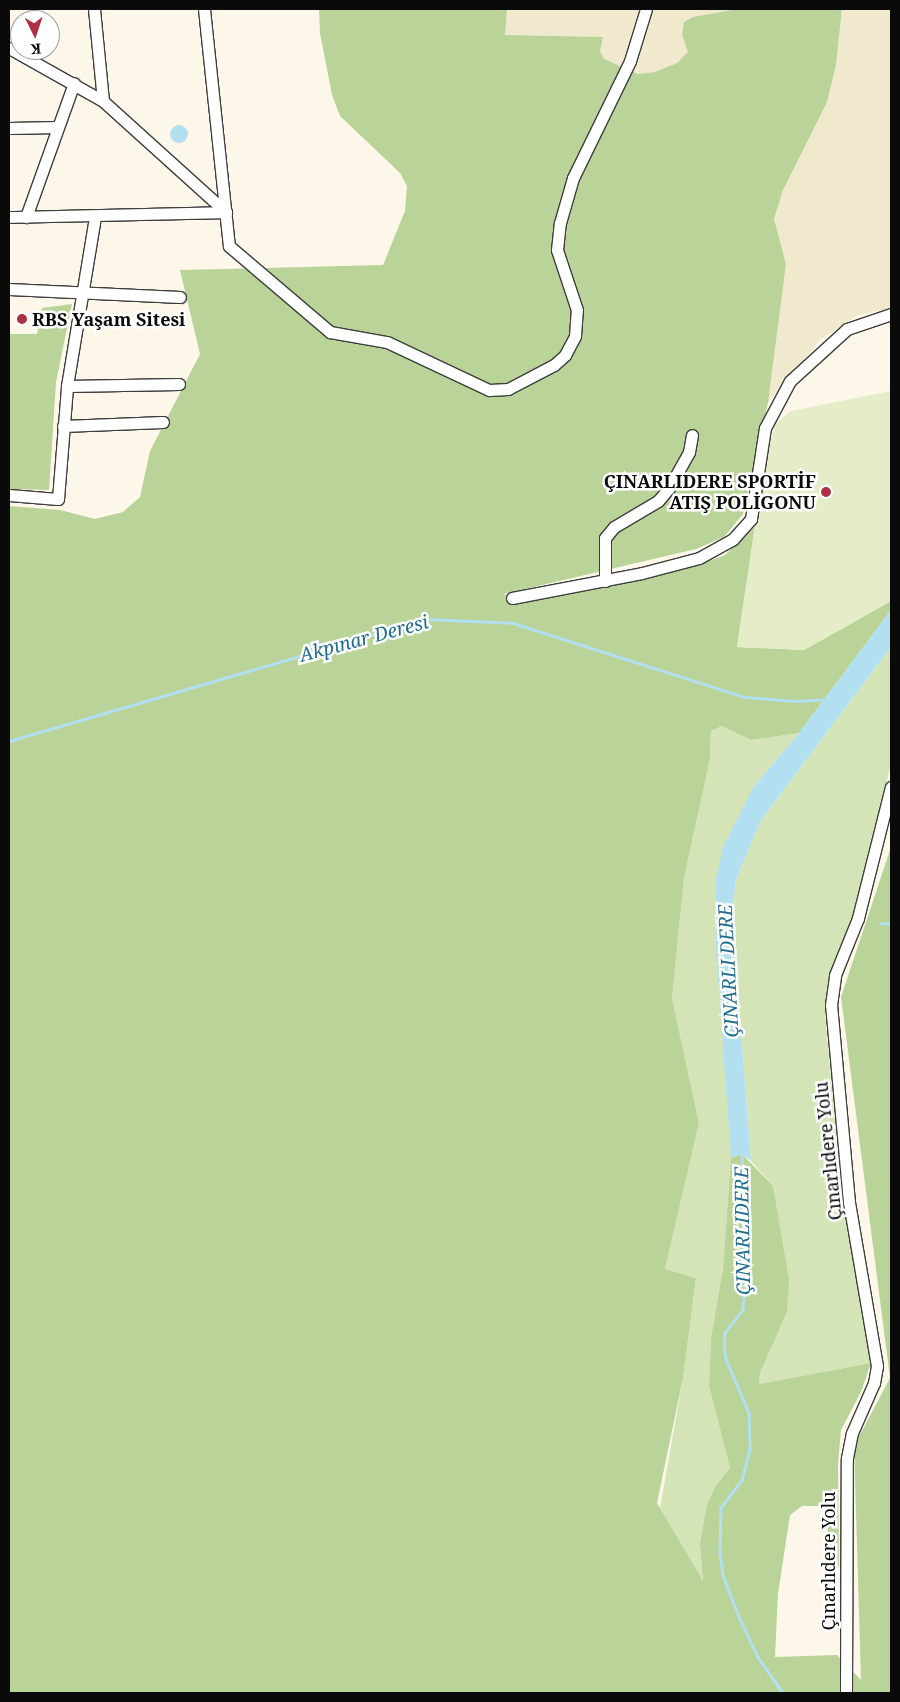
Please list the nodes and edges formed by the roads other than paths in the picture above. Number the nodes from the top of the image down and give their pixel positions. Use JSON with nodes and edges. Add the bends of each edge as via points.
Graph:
{"nodes":[{"id":1,"x":94,"y":9,"type":"edge"},
{"id":2,"x":204,"y":9,"type":"edge"},
{"id":3,"x":646,"y":9,"type":"edge"},
{"id":4,"x":9,"y":48,"type":"edge"},
{"id":5,"x":74,"y":83,"type":"junction"},
{"id":6,"x":103,"y":101,"type":"junction"},
{"id":7,"x":58,"y":127,"type":"junction"},
{"id":8,"x":9,"y":128,"type":"edge"},
{"id":9,"x":226,"y":212,"type":"junction"},
{"id":10,"x":9,"y":217,"type":"edge"},
{"id":11,"x":26,"y":217,"type":"junction"},
{"id":12,"x":95,"y":217,"type":"junction"},
{"id":13,"x":9,"y":289,"type":"edge"},
{"id":14,"x":81,"y":293,"type":"junction"},
{"id":15,"x":180,"y":297,"type":"dead end"},
{"id":16,"x":891,"y":314,"type":"edge"},
{"id":17,"x":179,"y":384,"type":"dead end"},
{"id":18,"x":67,"y":386,"type":"junction"},
{"id":19,"x":163,"y":422,"type":"dead end"},
{"id":20,"x":62,"y":426,"type":"junction"},
{"id":21,"x":692,"y":435,"type":"dead end"},
{"id":22,"x":9,"y":495,"type":"edge"},
{"id":23,"x":605,"y":581,"type":"junction"},
{"id":24,"x":512,"y":598,"type":"dead end"},
{"id":25,"x":891,"y":786,"type":"edge"},
{"id":26,"x":846,"y":1693,"type":"edge"}],
"edges":[{"from":1,"to":6,"type":"street"},
{"from":2,"to":9,"type":"street"},
{"from":3,"to":9,"type":"street","via":[[630,61],[573,178],[560,223],[557,250],[578,310],[575,336],[565,355],[554,365],[508,388],[489,390],[387,342],[330,332],[228,246]]},
{"from":4,"to":5,"type":"street"},
{"from":5,"to":6,"type":"street"},
{"from":5,"to":7,"type":"street"},
{"from":6,"to":9,"type":"street"},
{"from":7,"to":8,"type":"street"},
{"from":7,"to":11,"type":"street"},
{"from":9,"to":12,"type":"street"},
{"from":10,"to":11,"type":"street"},
{"from":11,"to":12,"type":"street"},
{"from":12,"to":14,"type":"street"},
{"from":13,"to":14,"type":"street"},
{"from":14,"to":15,"type":"street"},
{"from":14,"to":18,"type":"street"},
{"from":16,"to":23,"type":"street","via":[[847,329],[790,381],[766,428],[754,508],[744,529],[717,550],[699,558]]},
{"from":17,"to":18,"type":"street"},
{"from":18,"to":20,"type":"street"},
{"from":19,"to":20,"type":"street"},
{"from":20,"to":22,"type":"street","via":[[58,499]]},
{"from":21,"to":23,"type":"street","via":[[689,452],[669,488],[658,501],[614,527],[605,538]]},
{"from":23,"to":24,"type":"street"},
{"from":25,"to":26,"type":"street","name":"Çınarlıdere Yolu","via":[[858,918],[835,975],[831,1005],[848,1202],[877,1366],[874,1383],[852,1433],[847,1458]]}]}
